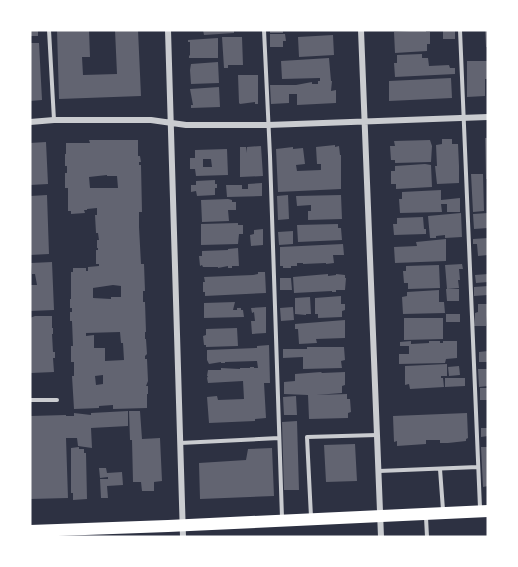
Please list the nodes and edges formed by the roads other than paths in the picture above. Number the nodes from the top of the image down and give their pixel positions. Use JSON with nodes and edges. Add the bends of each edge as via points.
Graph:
{"nodes":[{"id":1,"x":49,"y":30,"type":"edge"},
{"id":2,"x":168,"y":30,"type":"edge"},
{"id":3,"x":264,"y":30,"type":"edge"},
{"id":4,"x":361,"y":30,"type":"edge"},
{"id":5,"x":460,"y":30,"type":"edge"},
{"id":6,"x":463,"y":117,"type":"junction"},
{"id":7,"x":488,"y":117,"type":"edge"},
{"id":8,"x":54,"y":120,"type":"junction"},
{"id":9,"x":365,"y":121,"type":"junction"},
{"id":10,"x":30,"y":122,"type":"edge"},
{"id":11,"x":171,"y":123,"type":"junction"},
{"id":12,"x":268,"y":125,"type":"junction"},
{"id":13,"x":30,"y":400,"type":"edge"},
{"id":14,"x":57,"y":400,"type":"dead end"},
{"id":15,"x":377,"y":435,"type":"junction"},
{"id":16,"x":279,"y":438,"type":"junction"},
{"id":17,"x":180,"y":443,"type":"junction"},
{"id":18,"x":478,"y":467,"type":"junction"},
{"id":19,"x":440,"y":468,"type":"junction"},
{"id":20,"x":378,"y":471,"type":"junction"},
{"id":21,"x":484,"y":512,"type":"edge"},
{"id":22,"x":444,"y":513,"type":"junction"},
{"id":23,"x":426,"y":514,"type":"junction"},
{"id":24,"x":380,"y":516,"type":"junction"},
{"id":25,"x":312,"y":520,"type":"junction"},
{"id":26,"x":283,"y":521,"type":"junction"},
{"id":27,"x":30,"y":531,"type":"edge"},
{"id":28,"x":183,"y":531,"type":"edge"},
{"id":29,"x":381,"y":537,"type":"edge"},
{"id":30,"x":427,"y":537,"type":"edge"}],
"edges":[{"from":1,"to":8,"type":"lane"},
{"from":2,"to":11,"type":"street"},
{"from":3,"to":12,"type":"lane"},
{"from":4,"to":9,"type":"street"},
{"from":5,"to":6,"type":"lane"},
{"from":6,"to":7,"type":"street"},
{"from":6,"to":9,"type":"street"},
{"from":6,"to":18,"type":"lane"},
{"from":8,"to":10,"type":"street"},
{"from":8,"to":11,"type":"street"},
{"from":9,"to":12,"type":"street"},
{"from":9,"to":15,"type":"street"},
{"from":11,"to":12,"type":"street"},
{"from":11,"to":17,"type":"street"},
{"from":12,"to":16,"type":"lane"},
{"from":13,"to":14,"type":"lane"},
{"from":15,"to":20,"type":"street"},
{"from":15,"to":25,"type":"lane","via":[[307,437]]},
{"from":16,"to":17,"type":"lane"},
{"from":16,"to":26,"type":"lane"},
{"from":17,"to":28,"type":"street"},
{"from":18,"to":19,"type":"lane"},
{"from":18,"to":21,"type":"lane"},
{"from":19,"to":20,"type":"lane"},
{"from":19,"to":22,"type":"lane"},
{"from":20,"to":24,"type":"street"},
{"from":21,"to":22,"type":"main road"},
{"from":22,"to":23,"type":"main road"},
{"from":23,"to":24,"type":"main road"},
{"from":23,"to":30,"type":"lane"},
{"from":24,"to":25,"type":"main road"},
{"from":24,"to":29,"type":"street"},
{"from":25,"to":26,"type":"main road"},
{"from":26,"to":28,"type":"main road"},
{"from":27,"to":28,"type":"main road"}]}
